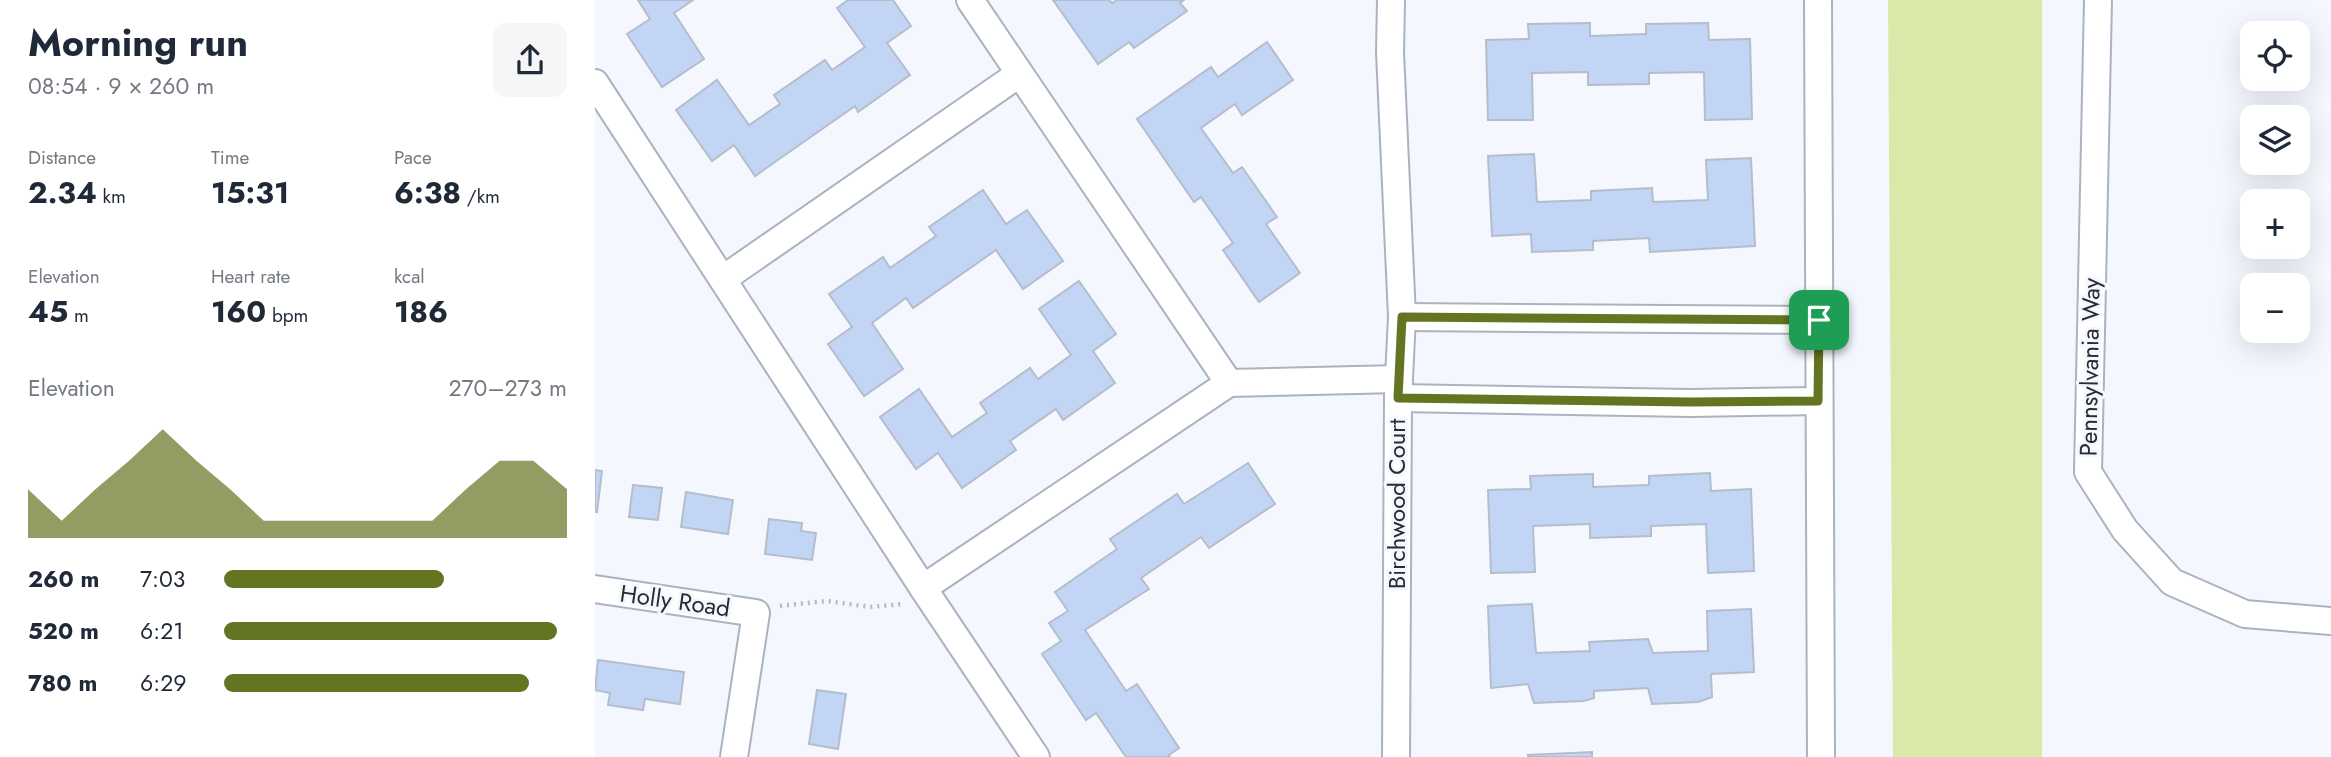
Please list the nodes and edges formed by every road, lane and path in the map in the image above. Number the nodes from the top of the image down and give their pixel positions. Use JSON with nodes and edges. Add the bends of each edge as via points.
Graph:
{"nodes":[{"id":1,"x":970,"y":0,"type":"edge"},
{"id":2,"x":1391,"y":0,"type":"edge"},
{"id":3,"x":1818,"y":0,"type":"edge"},
{"id":4,"x":2098,"y":0,"type":"edge"},
{"id":5,"x":1019,"y":74,"type":"junction"},
{"id":6,"x":595,"y":83,"type":"edge"},
{"id":7,"x":723,"y":279,"type":"junction"},
{"id":8,"x":1402,"y":317,"type":"junction"},
{"id":9,"x":1819,"y":320,"type":"junction"},
{"id":10,"x":1229,"y":383,"type":"junction"},
{"id":11,"x":1398,"y":388,"type":"junction"},
{"id":12,"x":1818,"y":401,"type":"junction"},
{"id":13,"x":923,"y":588,"type":"junction"},
{"id":14,"x":595,"y":589,"type":"edge"},
{"id":15,"x":756,"y":612,"type":"junction"},
{"id":16,"x":2331,"y":621,"type":"edge"},
{"id":17,"x":734,"y":757,"type":"edge"},
{"id":18,"x":1036,"y":757,"type":"edge"},
{"id":19,"x":1396,"y":757,"type":"edge"},
{"id":20,"x":1821,"y":757,"type":"edge"}],
"edges":[{"from":1,"to":5,"type":"street"},
{"from":2,"to":8,"type":"street","name":"Birchwood Court"},
{"from":3,"to":9,"type":"street"},
{"from":4,"to":16,"type":"street","name":"Pennsylvania Way","via":[[2088,472],[2125,530],[2172,582],[2245,614]]},
{"from":5,"to":7,"type":"street"},
{"from":5,"to":10,"type":"street"},
{"from":6,"to":7,"type":"street"},
{"from":7,"to":13,"type":"street"},
{"from":8,"to":9,"type":"street"},
{"from":8,"to":11,"type":"street","name":"Birchwood Court"},
{"from":9,"to":12,"type":"street"},
{"from":10,"to":11,"type":"street"},
{"from":10,"to":13,"type":"street"},
{"from":11,"to":12,"type":"street","via":[[1690,402]]},
{"from":11,"to":19,"type":"street","name":"Birchwood Court"},
{"from":12,"to":20,"type":"street"},
{"from":13,"to":15,"type":"path","via":[[910,604],[870,607],[827,601]]},
{"from":13,"to":18,"type":"street"},
{"from":14,"to":15,"type":"street","name":"Holly Road"},
{"from":15,"to":17,"type":"street"}]}
